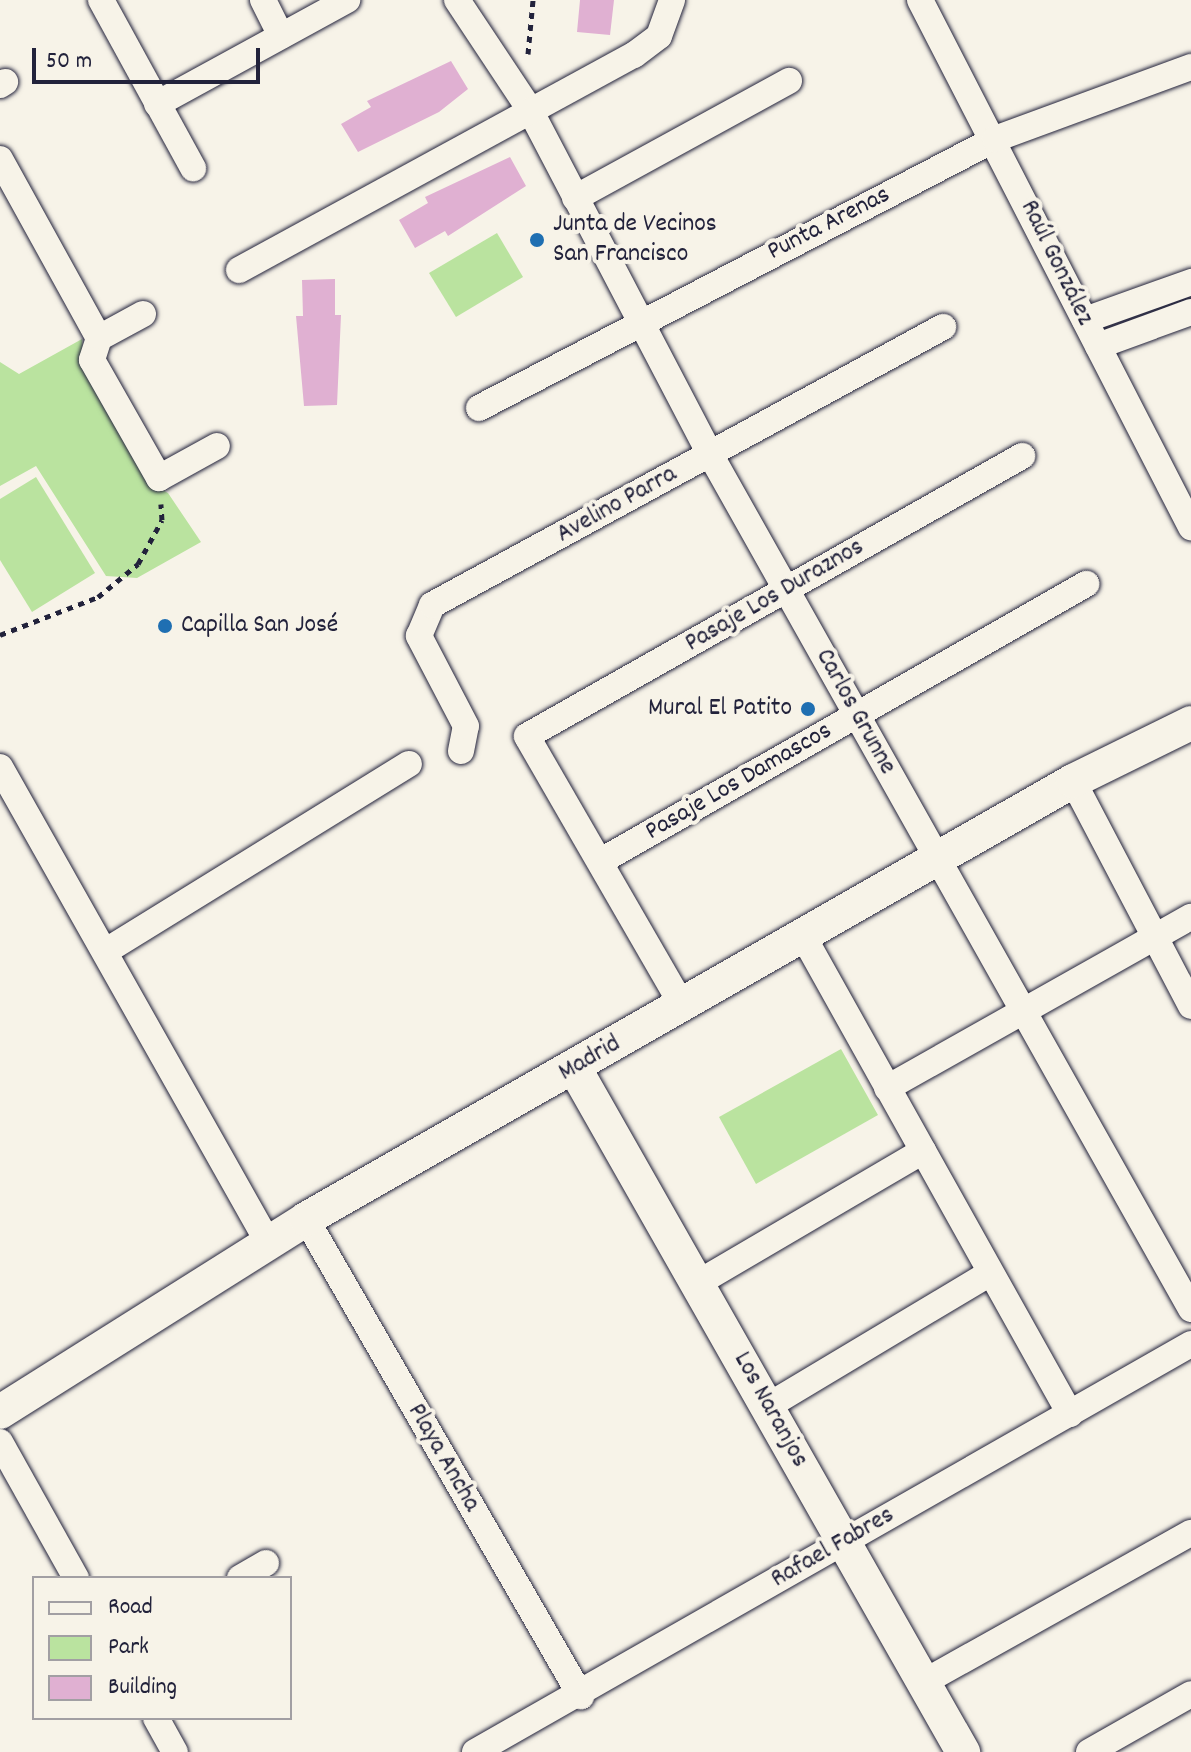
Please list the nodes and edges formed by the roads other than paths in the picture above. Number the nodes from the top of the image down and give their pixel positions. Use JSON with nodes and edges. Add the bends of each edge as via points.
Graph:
{"nodes":[{"id":1,"x":101,"y":0,"type":"edge"},
{"id":2,"x":263,"y":0,"type":"edge"},
{"id":3,"x":347,"y":0,"type":"edge"},
{"id":4,"x":458,"y":0,"type":"edge"},
{"id":5,"x":672,"y":0,"type":"edge"},
{"id":6,"x":920,"y":0,"type":"edge"},
{"id":7,"x":281,"y":36,"type":"junction"},
{"id":8,"x":1191,"y":67,"type":"edge"},
{"id":9,"x":789,"y":81,"type":"dead end"},
{"id":10,"x":157,"y":104,"type":"junction"},
{"id":11,"x":530,"y":110,"type":"junction"},
{"id":12,"x":995,"y":139,"type":"junction"},
{"id":13,"x":0,"y":159,"type":"edge"},
{"id":14,"x":193,"y":168,"type":"dead end"},
{"id":15,"x":575,"y":198,"type":"junction"},
{"id":16,"x":239,"y":270,"type":"dead end"},
{"id":17,"x":1191,"y":282,"type":"edge"},
{"id":18,"x":1191,"y":312,"type":"edge"},
{"id":19,"x":143,"y":314,"type":"dead end"},
{"id":20,"x":639,"y":320,"type":"junction"},
{"id":21,"x":1085,"y":320,"type":"junction"},
{"id":22,"x":943,"y":327,"type":"dead end"},
{"id":23,"x":99,"y":338,"type":"junction"},
{"id":24,"x":1098,"y":346,"type":"junction"},
{"id":25,"x":479,"y":408,"type":"dead end"},
{"id":26,"x":217,"y":446,"type":"dead end"},
{"id":27,"x":710,"y":454,"type":"junction"},
{"id":28,"x":1022,"y":456,"type":"dead end"},
{"id":29,"x":1191,"y":527,"type":"edge"},
{"id":30,"x":1086,"y":584,"type":"dead end"},
{"id":31,"x":786,"y":590,"type":"junction"},
{"id":32,"x":856,"y":716,"type":"junction"},
{"id":33,"x":1191,"y":723,"type":"edge"},
{"id":34,"x":461,"y":751,"type":"dead end"},
{"id":35,"x":409,"y":764,"type":"dead end"},
{"id":36,"x":0,"y":767,"type":"edge"},
{"id":37,"x":1073,"y":781,"type":"junction"},
{"id":38,"x":938,"y":858,"type":"junction"},
{"id":39,"x":601,"y":861,"type":"junction"},
{"id":40,"x":1191,"y":917,"type":"edge"},
{"id":41,"x":802,"y":934,"type":"junction"},
{"id":42,"x":1151,"y":940,"type":"junction"},
{"id":43,"x":106,"y":951,"type":"junction"},
{"id":44,"x":1190,"y":1003,"type":"edge"},
{"id":45,"x":682,"y":1005,"type":"junction"},
{"id":46,"x":1024,"y":1011,"type":"junction"},
{"id":47,"x":575,"y":1069,"type":"junction"},
{"id":48,"x":887,"y":1088,"type":"junction"},
{"id":49,"x":923,"y":1151,"type":"junction"},
{"id":50,"x":306,"y":1219,"type":"junction"},
{"id":51,"x":269,"y":1244,"type":"junction"},
{"id":52,"x":990,"y":1273,"type":"junction"},
{"id":53,"x":698,"y":1283,"type":"junction"},
{"id":54,"x":1191,"y":1309,"type":"edge"},
{"id":55,"x":1191,"y":1344,"type":"edge"},
{"id":56,"x":768,"y":1406,"type":"junction"},
{"id":57,"x":0,"y":1412,"type":"edge"},
{"id":58,"x":1070,"y":1414,"type":"junction"},
{"id":59,"x":0,"y":1442,"type":"edge"},
{"id":60,"x":1191,"y":1533,"type":"edge"},
{"id":61,"x":843,"y":1541,"type":"junction"},
{"id":62,"x":266,"y":1563,"type":"dead end"},
{"id":63,"x":75,"y":1576,"type":"edge"},
{"id":64,"x":243,"y":1576,"type":"edge"},
{"id":65,"x":924,"y":1682,"type":"junction"},
{"id":66,"x":1191,"y":1694,"type":"edge"},
{"id":67,"x":581,"y":1696,"type":"junction"},
{"id":68,"x":157,"y":1720,"type":"edge"},
{"id":69,"x":175,"y":1752,"type":"edge"},
{"id":70,"x":475,"y":1752,"type":"edge"},
{"id":71,"x":963,"y":1752,"type":"edge"},
{"id":72,"x":1089,"y":1752,"type":"edge"}],
"edges":[{"from":1,"to":10,"type":"street"},
{"from":2,"to":7,"type":"street"},
{"from":3,"to":7,"type":"street"},
{"from":4,"to":11,"type":"street","name":"Carlos Grunne"},
{"from":5,"to":11,"type":"street","via":[[659,36]]},
{"from":6,"to":12,"type":"street","name":"Raúl González"},
{"from":7,"to":10,"type":"street"},
{"from":8,"to":12,"type":"street","name":"Punta Arenas"},
{"from":9,"to":15,"type":"street"},
{"from":10,"to":14,"type":"street"},
{"from":11,"to":15,"type":"street","name":"Carlos Grunne"},
{"from":11,"to":16,"type":"street"},
{"from":12,"to":20,"type":"street","name":"Punta Arenas"},
{"from":12,"to":21,"type":"street","name":"Raúl González"},
{"from":13,"to":23,"type":"street"},
{"from":15,"to":20,"type":"street","name":"Carlos Grunne"},
{"from":17,"to":21,"type":"street"},
{"from":18,"to":24,"type":"street"},
{"from":19,"to":23,"type":"street"},
{"from":20,"to":25,"type":"street","name":"Punta Arenas"},
{"from":20,"to":27,"type":"street","name":"Carlos Grunne"},
{"from":21,"to":24,"type":"street","name":"Raúl González"},
{"from":22,"to":27,"type":"street","name":"Avelino Parra"},
{"from":23,"to":26,"type":"street","via":[[92,360],[159,478]]},
{"from":24,"to":29,"type":"street","name":"Raúl González"},
{"from":27,"to":31,"type":"street","name":"Carlos Grunne"},
{"from":27,"to":34,"type":"street","name":"Avelino Parra","via":[[432,605],[419,636],[466,726]]},
{"from":28,"to":31,"type":"street","name":"Pasaje Los Duraznos"},
{"from":30,"to":32,"type":"street","name":"Pasaje Los Damascos"},
{"from":31,"to":32,"type":"street","name":"Carlos Grunne"},
{"from":31,"to":39,"type":"street","name":"Pasaje Los Duraznos","via":[[527,736]]},
{"from":32,"to":38,"type":"street","name":"Carlos Grunne"},
{"from":32,"to":39,"type":"street","name":"Pasaje Los Damascos"},
{"from":33,"to":37,"type":"street","name":"Madrid"},
{"from":35,"to":43,"type":"street"},
{"from":36,"to":43,"type":"street"},
{"from":37,"to":38,"type":"street","name":"Madrid"},
{"from":37,"to":42,"type":"street"},
{"from":38,"to":41,"type":"street","name":"Madrid"},
{"from":38,"to":46,"type":"street","name":"Carlos Grunne"},
{"from":39,"to":45,"type":"street"},
{"from":40,"to":42,"type":"street"},
{"from":41,"to":45,"type":"street","name":"Madrid"},
{"from":41,"to":48,"type":"street"},
{"from":42,"to":44,"type":"street"},
{"from":42,"to":46,"type":"street"},
{"from":43,"to":51,"type":"street"},
{"from":45,"to":47,"type":"street","name":"Madrid"},
{"from":46,"to":48,"type":"street"},
{"from":46,"to":54,"type":"street","name":"Carlos Grunne"},
{"from":47,"to":50,"type":"street","name":"Madrid"},
{"from":47,"to":53,"type":"street","name":"Los Naranjos"},
{"from":48,"to":49,"type":"street"},
{"from":49,"to":52,"type":"street"},
{"from":49,"to":53,"type":"street"},
{"from":50,"to":51,"type":"street","name":"Madrid"},
{"from":50,"to":67,"type":"street","name":"Playa Ancha"},
{"from":51,"to":57,"type":"street","name":"Madrid"},
{"from":52,"to":56,"type":"street"},
{"from":52,"to":58,"type":"street"},
{"from":53,"to":56,"type":"street","name":"Los Naranjos"},
{"from":55,"to":58,"type":"street","name":"Rafael Fabres"},
{"from":56,"to":61,"type":"street","name":"Los Naranjos"},
{"from":58,"to":61,"type":"street","name":"Rafael Fabres"},
{"from":59,"to":63,"type":"street"},
{"from":60,"to":65,"type":"street"},
{"from":61,"to":65,"type":"street","name":"Los Naranjos"},
{"from":61,"to":67,"type":"street","name":"Rafael Fabres"},
{"from":62,"to":64,"type":"street"},
{"from":65,"to":71,"type":"street","name":"Los Naranjos"},
{"from":66,"to":72,"type":"street"},
{"from":67,"to":70,"type":"street","name":"Rafael Fabres"},
{"from":68,"to":69,"type":"street"}]}
